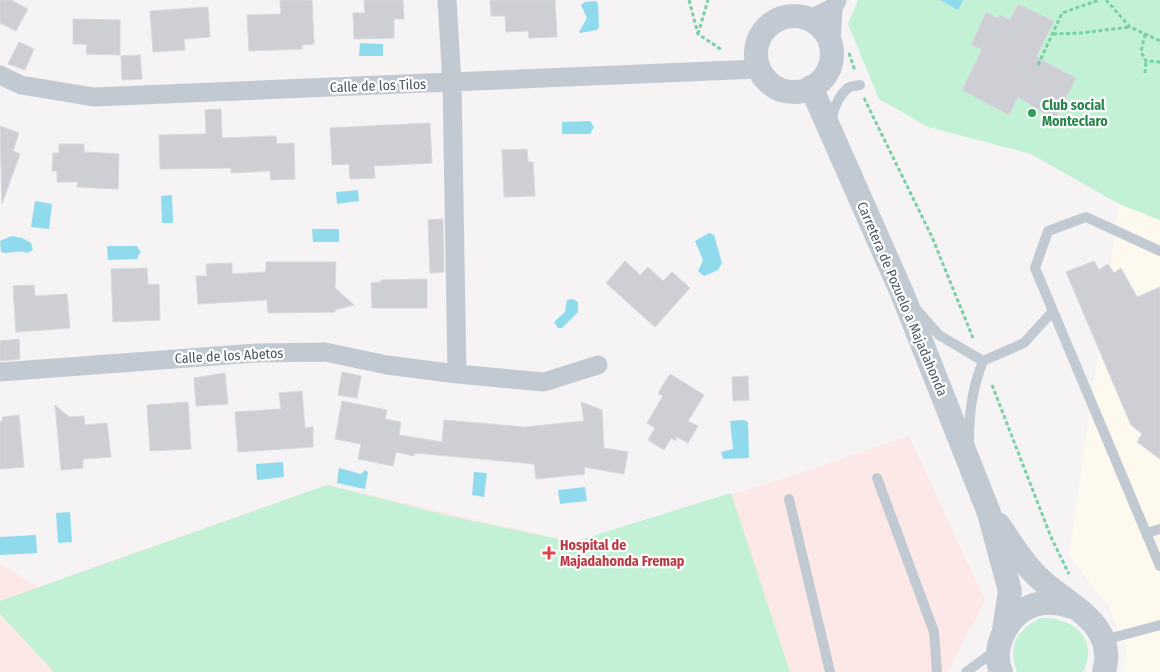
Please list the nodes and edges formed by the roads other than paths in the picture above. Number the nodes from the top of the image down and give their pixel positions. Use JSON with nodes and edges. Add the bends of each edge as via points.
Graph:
{"nodes":[{"id":1,"x":447,"y":0,"type":"edge"},
{"id":2,"x":835,"y":4,"type":"edge"},
{"id":3,"x":780,"y":9,"type":"edge"},
{"id":4,"x":810,"y":19,"type":"junction"},
{"id":5,"x":831,"y":44,"type":"junction"},
{"id":6,"x":759,"y":69,"type":"junction"},
{"id":7,"x":0,"y":75,"type":"edge"},
{"id":8,"x":452,"y":83,"type":"junction"},
{"id":9,"x":860,"y":85,"type":"dead end"},
{"id":10,"x":811,"y":88,"type":"junction"},
{"id":11,"x":837,"y":146,"type":"junction"},
{"id":12,"x":1160,"y":251,"type":"edge"},
{"id":13,"x":902,"y":293,"type":"junction"},
{"id":14,"x":1052,"y":312,"type":"junction"},
{"id":15,"x":982,"y":361,"type":"junction"},
{"id":16,"x":598,"y":365,"type":"dead end"},
{"id":17,"x":0,"y":372,"type":"edge"},
{"id":18,"x":457,"y":374,"type":"junction"},
{"id":19,"x":969,"y":464,"type":"junction"},
{"id":20,"x":876,"y":478,"type":"dead end"},
{"id":21,"x":789,"y":499,"type":"dead end"},
{"id":22,"x":989,"y":513,"type":"junction"},
{"id":23,"x":1160,"y":529,"type":"edge"},
{"id":24,"x":1146,"y":533,"type":"junction"},
{"id":25,"x":1160,"y":566,"type":"edge"},
{"id":26,"x":1076,"y":608,"type":"junction"},
{"id":27,"x":1160,"y":625,"type":"edge"},
{"id":28,"x":1001,"y":639,"type":"junction"},
{"id":29,"x":1104,"y":640,"type":"junction"},
{"id":30,"x":830,"y":672,"type":"edge"},
{"id":31,"x":937,"y":672,"type":"edge"},
{"id":32,"x":966,"y":672,"type":"edge"},
{"id":33,"x":1001,"y":672,"type":"edge"},
{"id":34,"x":1104,"y":672,"type":"edge"}],
"edges":[{"from":1,"to":8,"type":"street"},
{"from":2,"to":4,"type":"street"},
{"from":2,"to":5,"type":"street"},
{"from":3,"to":4,"type":"street"},
{"from":3,"to":6,"type":"street","via":[[760,38],[756,57]]},
{"from":4,"to":5,"type":"street","via":[[825,32]]},
{"from":5,"to":10,"type":"street","via":[[829,69]]},
{"from":6,"to":8,"type":"street","name":"Calle de los Tilos"},
{"from":6,"to":10,"type":"street","via":[[776,87],[787,91]]},
{"from":7,"to":8,"type":"street","name":"Calle de los Tilos","via":[[21,85],[94,97]]},
{"from":8,"to":18,"type":"street"},
{"from":9,"to":11,"type":"lane","via":[[848,88],[832,117]]},
{"from":10,"to":11,"type":"street","name":"Carretera de Pozuelo a Majadahonda"},
{"from":11,"to":13,"type":"street","name":"Carretera de Pozuelo a Majadahonda"},
{"from":12,"to":14,"type":"lane","via":[[1086,217],[1048,231],[1035,268]]},
{"from":13,"to":15,"type":"lane","via":[[939,335]]},
{"from":13,"to":19,"type":"street","name":"Carretera de Pozuelo a Majadahonda"},
{"from":14,"to":15,"type":"lane","via":[[1024,343]]},
{"from":14,"to":24,"type":"lane"},
{"from":15,"to":19,"type":"lane","via":[[969,409]]},
{"from":16,"to":18,"type":"street","name":"Calle de los Abetos","via":[[544,382]]},
{"from":17,"to":18,"type":"street","name":"Calle de los Abetos","via":[[256,353],[325,352],[387,365]]},
{"from":19,"to":22,"type":"street","name":"Carretera de Pozuelo a Majadahonda"},
{"from":20,"to":31,"type":"lane","via":[[934,632]]},
{"from":21,"to":30,"type":"lane"},
{"from":22,"to":26,"type":"street","name":"Carretera de Pozuelo a Majadahonda","via":[[1036,576]]},
{"from":22,"to":28,"type":"street","name":"Carretera de Pozuelo a Majadahonda","via":[[1010,590]]},
{"from":23,"to":24,"type":"lane"},
{"from":24,"to":25,"type":"lane"},
{"from":26,"to":28,"type":"street","via":[[1056,602],[1036,604],[1018,614]]},
{"from":26,"to":29,"type":"street","name":"Carretera de Pozuelo a Majadahonda","via":[[1093,621]]},
{"from":27,"to":29,"type":"lane"},
{"from":28,"to":32,"type":"lane"},
{"from":28,"to":33,"type":"street","name":"Carretera de Pozuelo a Majadahonda"},
{"from":29,"to":34,"type":"street"}]}
